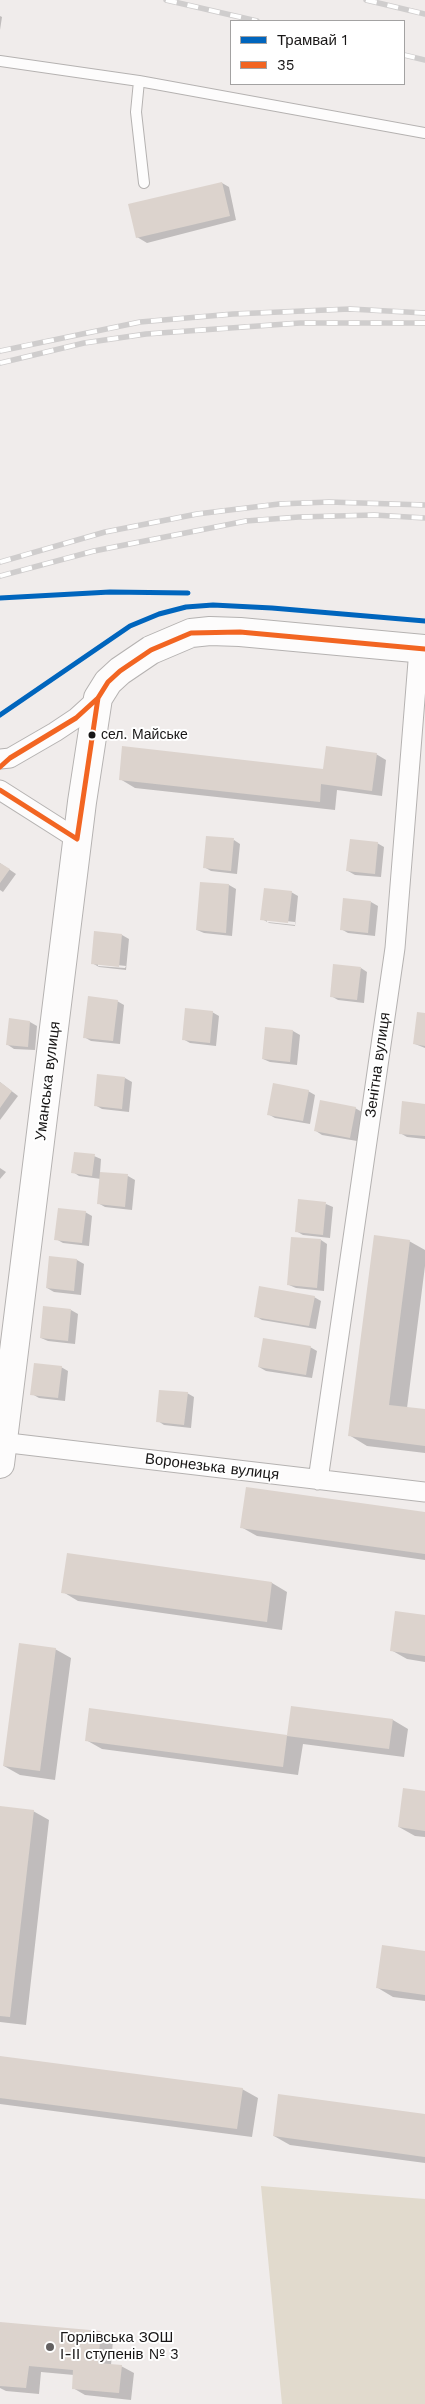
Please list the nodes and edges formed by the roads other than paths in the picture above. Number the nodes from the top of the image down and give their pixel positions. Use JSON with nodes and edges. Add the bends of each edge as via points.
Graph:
{"nodes":[{"id":1,"x":0,"y":60,"type":"edge"},
{"id":2,"x":140,"y":81,"type":"junction"},
{"id":3,"x":425,"y":134,"type":"edge"},
{"id":4,"x":144,"y":183,"type":"dead end"},
{"id":5,"x":422,"y":649,"type":"edge"},
{"id":6,"x":98,"y":698,"type":"junction"},
{"id":7,"x":3,"y":761,"type":"edge"},
{"id":8,"x":0,"y":790,"type":"edge"},
{"id":9,"x":77,"y":839,"type":"junction"},
{"id":10,"x":6,"y":1377,"type":"edge"},
{"id":11,"x":1,"y":1450,"type":"edge"},
{"id":12,"x":318,"y":1480,"type":"junction"},
{"id":13,"x":425,"y":1492,"type":"edge"}],
"edges":[{"from":1,"to":2,"type":"lane"},
{"from":2,"to":3,"type":"lane"},
{"from":2,"to":4,"type":"lane","via":[[136,112]]},
{"from":5,"to":6,"type":"street","via":[[240,632],[191,633],[151,650],[120,671]]},
{"from":5,"to":12,"type":"street","name":"Зенітна вулиця","via":[[395,948]]},
{"from":6,"to":7,"type":"street","via":[[76,718]]},
{"from":6,"to":9,"type":"street","name":"Уманська вулиця"},
{"from":8,"to":9,"type":"street"},
{"from":9,"to":10,"type":"street","name":"Уманська вулиця"},
{"from":10,"to":11,"type":"street","name":"Уманська вулиця"},
{"from":11,"to":12,"type":"street","name":"Воронезька вулиця"},
{"from":12,"to":13,"type":"street","name":"Воронезька вулиця"}]}
